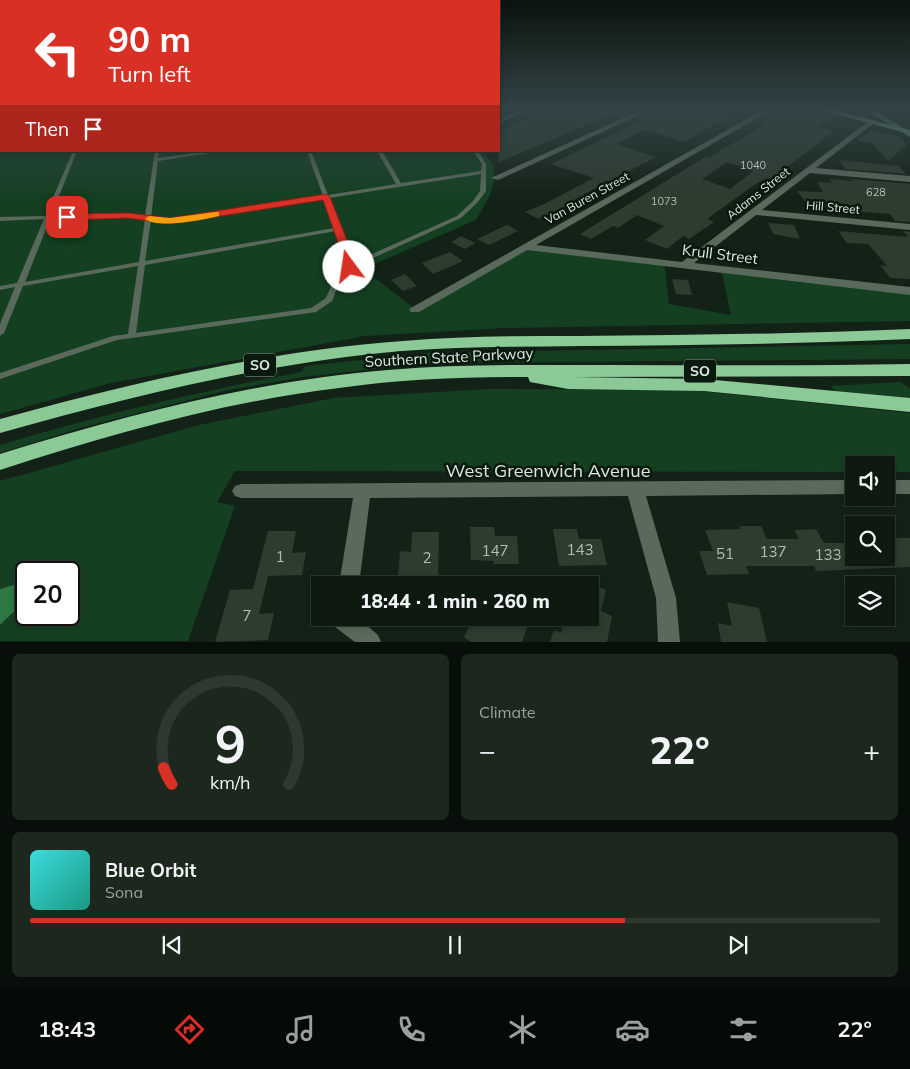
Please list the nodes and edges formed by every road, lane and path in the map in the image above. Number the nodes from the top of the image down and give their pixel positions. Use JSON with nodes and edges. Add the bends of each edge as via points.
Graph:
{"nodes":[{"id":1,"x":585,"y":138,"type":"edge"},
{"id":2,"x":720,"y":138,"type":"edge"},
{"id":3,"x":849,"y":138,"type":"edge"},
{"id":4,"x":75,"y":152,"type":"edge"},
{"id":5,"x":157,"y":152,"type":"edge"},
{"id":6,"x":215,"y":152,"type":"edge"},
{"id":7,"x":309,"y":152,"type":"edge"},
{"id":8,"x":380,"y":152,"type":"edge"},
{"id":9,"x":476,"y":152,"type":"edge"},
{"id":10,"x":156,"y":160,"type":"junction"},
{"id":11,"x":808,"y":170,"type":"junction"},
{"id":12,"x":484,"y":172,"type":"junction"},
{"id":13,"x":495,"y":178,"type":"dead end"},
{"id":14,"x":910,"y":179,"type":"edge"},
{"id":15,"x":399,"y":185,"type":"junction"},
{"id":16,"x":326,"y":197,"type":"junction"},
{"id":17,"x":754,"y":212,"type":"junction"},
{"id":18,"x":47,"y":218,"type":"junction"},
{"id":19,"x":0,"y":219,"type":"edge"},
{"id":20,"x":149,"y":219,"type":"junction"},
{"id":21,"x":910,"y":227,"type":"edge"},
{"id":22,"x":338,"y":229,"type":"junction"},
{"id":23,"x":526,"y":247,"type":"junction"},
{"id":24,"x":142,"y":263,"type":"junction"},
{"id":25,"x":685,"y":265,"type":"junction"},
{"id":26,"x":349,"y":267,"type":"junction"},
{"id":27,"x":20,"y":284,"type":"junction"},
{"id":28,"x":0,"y":288,"type":"edge"},
{"id":29,"x":910,"y":291,"type":"edge"},
{"id":30,"x":415,"y":309,"type":"dead end"},
{"id":31,"x":910,"y":329,"type":"edge"},
{"id":32,"x":0,"y":333,"type":"edge"},
{"id":33,"x":910,"y":334,"type":"edge"},
{"id":34,"x":132,"y":336,"type":"junction"},
{"id":35,"x":869,"y":336,"type":"junction"},
{"id":36,"x":910,"y":370,"type":"edge"},
{"id":37,"x":490,"y":371,"type":"junction"},
{"id":38,"x":0,"y":376,"type":"edge"},
{"id":39,"x":910,"y":405,"type":"edge"},
{"id":40,"x":0,"y":426,"type":"edge"},
{"id":41,"x":0,"y":462,"type":"edge"},
{"id":42,"x":895,"y":487,"type":"edge"},
{"id":43,"x":910,"y":487,"type":"edge"},
{"id":44,"x":845,"y":488,"type":"edge"},
{"id":45,"x":635,"y":489,"type":"junction"},
{"id":46,"x":363,"y":490,"type":"junction"},
{"id":47,"x":242,"y":491,"type":"dead end"},
{"id":48,"x":350,"y":576,"type":"edge"},
{"id":49,"x":354,"y":626,"type":"edge"},
{"id":50,"x":371,"y":642,"type":"edge"},
{"id":51,"x":669,"y":642,"type":"edge"}],
"edges":[{"from":1,"to":13,"type":"street"},
{"from":2,"to":23,"type":"street","name":"Van Buren Street"},
{"from":3,"to":11,"type":"street","name":"Adams Street"},
{"from":4,"to":18,"type":"lane"},
{"from":5,"to":10,"type":"lane"},
{"from":6,"to":10,"type":"lane"},
{"from":7,"to":16,"type":"lane"},
{"from":8,"to":15,"type":"lane"},
{"from":9,"to":12,"type":"lane","via":[[484,164]]},
{"from":10,"to":20,"type":"lane"},
{"from":11,"to":14,"type":"street"},
{"from":11,"to":17,"type":"street","name":"Adams Street"},
{"from":12,"to":15,"type":"lane"},
{"from":12,"to":26,"type":"lane","via":[[481,196],[459,217]]},
{"from":15,"to":16,"type":"lane"},
{"from":16,"to":20,"type":"lane","via":[[182,220]]},
{"from":16,"to":22,"type":"lane"},
{"from":17,"to":21,"type":"street","name":"Hill Street"},
{"from":17,"to":25,"type":"street","name":"Adams Street"},
{"from":18,"to":19,"type":"lane"},
{"from":18,"to":20,"type":"lane","via":[[128,215]]},
{"from":18,"to":27,"type":"lane"},
{"from":20,"to":24,"type":"lane"},
{"from":22,"to":24,"type":"lane"},
{"from":22,"to":26,"type":"lane"},
{"from":23,"to":25,"type":"street","name":"Krull Street"},
{"from":23,"to":30,"type":"street","name":"Van Buren Street"},
{"from":24,"to":27,"type":"lane"},
{"from":24,"to":34,"type":"lane"},
{"from":25,"to":29,"type":"street","name":"Krull Street"},
{"from":26,"to":34,"type":"lane","via":[[338,277],[329,299],[313,310]]},
{"from":27,"to":28,"type":"lane"},
{"from":27,"to":32,"type":"lane"},
{"from":31,"to":35,"type":"highway"},
{"from":33,"to":35,"type":"highway","name":"Southern State Parkway","number":"SO"},
{"from":34,"to":38,"type":"lane","via":[[116,338]]},
{"from":35,"to":40,"type":"highway","name":"Southern State Parkway","number":"SO","via":[[476,342],[375,349],[271,363],[196,378]]},
{"from":36,"to":37,"type":"highway","name":"Southern State Parkway","number":"SO"},
{"from":37,"to":39,"type":"highway","via":[[568,383],[704,386]]},
{"from":37,"to":41,"type":"highway","name":"Southern State Parkway","number":"SO","via":[[377,377],[246,397],[128,424]]},
{"from":42,"to":43,"type":"street"},
{"from":44,"to":45,"type":"street","name":"West Greenwich Avenue"},
{"from":45,"to":46,"type":"street","name":"West Greenwich Avenue"},
{"from":45,"to":51,"type":"street","via":[[666,598]]},
{"from":46,"to":47,"type":"street","name":"West Greenwich Avenue"},
{"from":46,"to":48,"type":"street"},
{"from":49,"to":50,"type":"street"}]}
